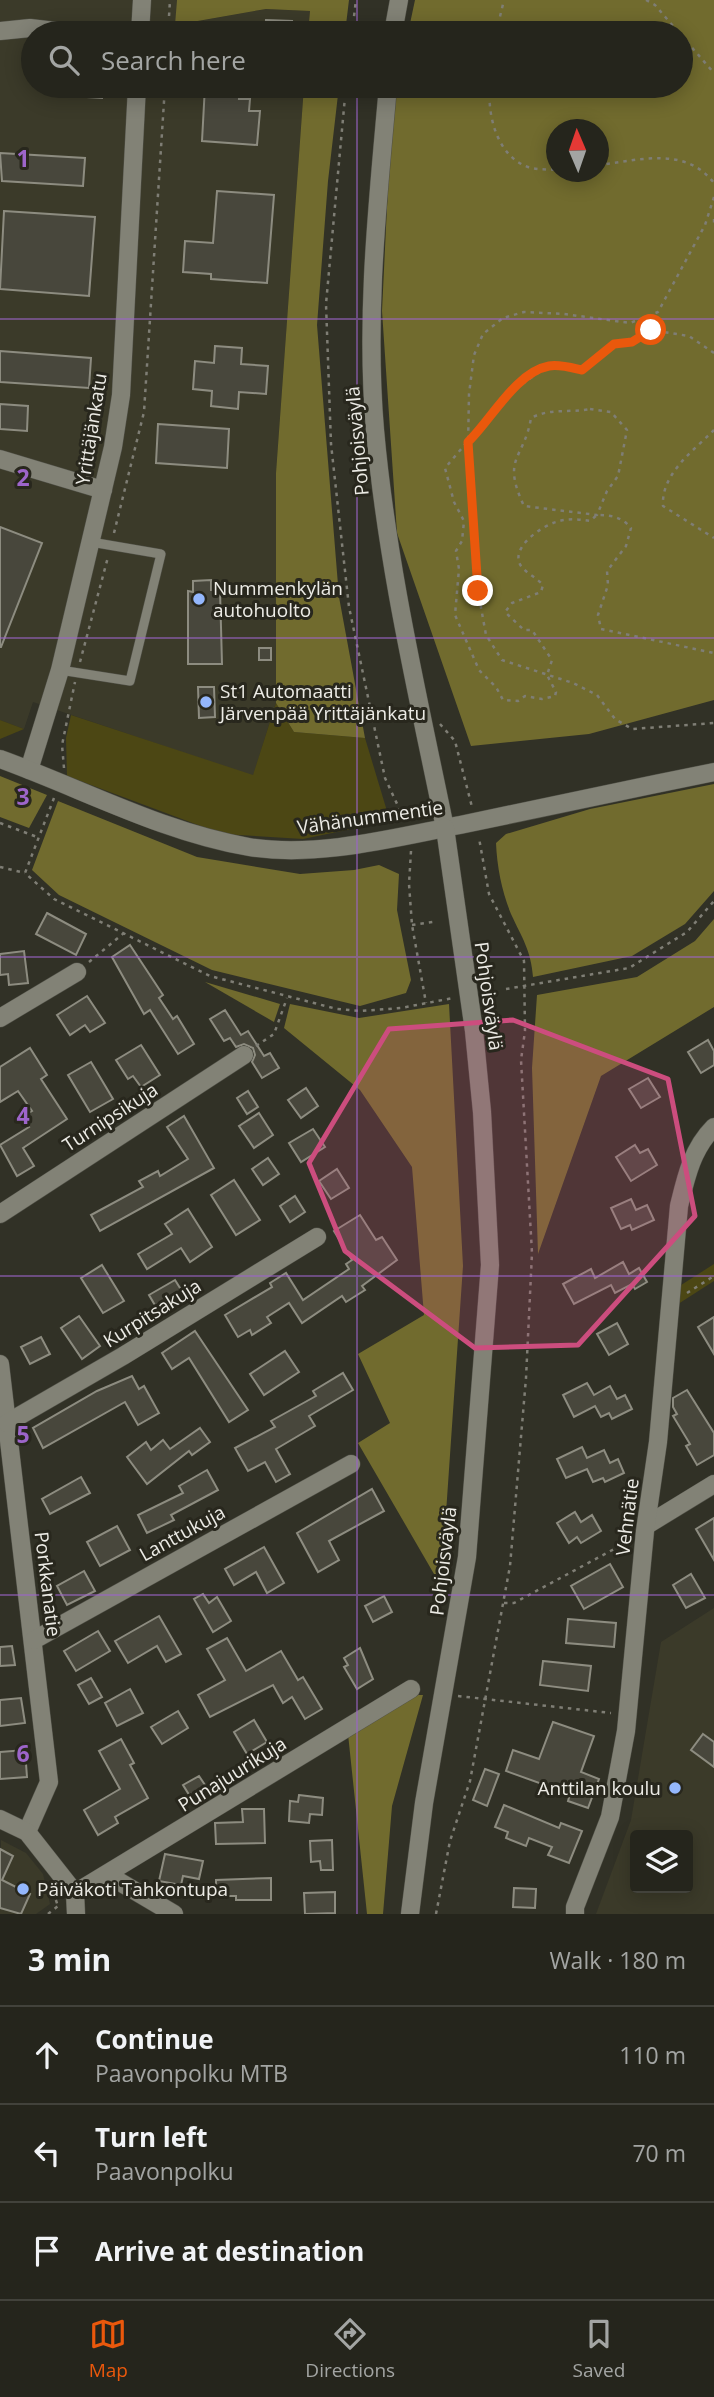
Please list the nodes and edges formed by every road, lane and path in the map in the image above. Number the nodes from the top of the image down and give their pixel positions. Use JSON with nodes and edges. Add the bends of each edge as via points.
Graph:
{"nodes":[{"id":1,"x":142,"y":0,"type":"edge"},
{"id":2,"x":170,"y":0,"type":"edge"},
{"id":3,"x":356,"y":0,"type":"edge"},
{"id":4,"x":399,"y":0,"type":"edge"},
{"id":5,"x":504,"y":0,"type":"edge"},
{"id":6,"x":646,"y":0,"type":"edge"},
{"id":7,"x":140,"y":21,"type":"edge"},
{"id":8,"x":169,"y":21,"type":"edge"},
{"id":9,"x":353,"y":21,"type":"edge"},
{"id":10,"x":395,"y":21,"type":"edge"},
{"id":11,"x":499,"y":21,"type":"edge"},
{"id":12,"x":668,"y":21,"type":"edge"},
{"id":13,"x":21,"y":29,"type":"edge"},
{"id":14,"x":0,"y":31,"type":"edge"},
{"id":15,"x":693,"y":49,"type":"edge"},
{"id":16,"x":714,"y":74,"type":"edge"},
{"id":17,"x":136,"y":98,"type":"edge"},
{"id":18,"x":164,"y":98,"type":"edge"},
{"id":19,"x":345,"y":98,"type":"edge"},
{"id":20,"x":387,"y":98,"type":"edge"},
{"id":21,"x":491,"y":98,"type":"edge"},
{"id":22,"x":609,"y":164,"type":"edge"},
{"id":23,"x":546,"y":169,"type":"edge"},
{"id":24,"x":714,"y":183,"type":"edge"},
{"id":25,"x":714,"y":197,"type":"edge"},
{"id":26,"x":714,"y":353,"type":"edge"},
{"id":27,"x":714,"y":430,"type":"edge"},
{"id":28,"x":468,"y":442,"type":"junction"},
{"id":29,"x":0,"y":459,"type":"edge"},
{"id":30,"x":103,"y":491,"type":"junction"},
{"id":31,"x":125,"y":492,"type":"dead end"},
{"id":32,"x":597,"y":515,"type":"junction"},
{"id":33,"x":714,"y":538,"type":"edge"},
{"id":34,"x":91,"y":542,"type":"junction"},
{"id":35,"x":714,"y":653,"type":"edge"},
{"id":36,"x":60,"y":670,"type":"junction"},
{"id":37,"x":547,"y":675,"type":"junction"},
{"id":38,"x":420,"y":706,"type":"junction"},
{"id":39,"x":714,"y":723,"type":"edge"},
{"id":40,"x":0,"y":759,"type":"edge"},
{"id":41,"x":29,"y":770,"type":"junction"},
{"id":42,"x":714,"y":772,"type":"edge"},
{"id":43,"x":476,"y":822,"type":"junction"},
{"id":44,"x":0,"y":823,"type":"edge"},
{"id":45,"x":445,"y":828,"type":"junction"},
{"id":46,"x":410,"y":835,"type":"junction"},
{"id":47,"x":0,"y":867,"type":"edge"},
{"id":48,"x":25,"y":873,"type":"junction"},
{"id":49,"x":714,"y":901,"type":"edge"},
{"id":50,"x":433,"y":922,"type":"dead end"},
{"id":51,"x":412,"y":925,"type":"junction"},
{"id":52,"x":124,"y":933,"type":"junction"},
{"id":53,"x":77,"y":972,"type":"joint"},
{"id":54,"x":525,"y":985,"type":"junction"},
{"id":55,"x":506,"y":989,"type":"dead end"},
{"id":56,"x":457,"y":997,"type":"dead end"},
{"id":57,"x":287,"y":998,"type":"junction"},
{"id":58,"x":426,"y":1003,"type":"junction"},
{"id":59,"x":0,"y":1018,"type":"edge"},
{"id":60,"x":244,"y":1055,"type":"joint"},
{"id":61,"x":714,"y":1127,"type":"edge"},
{"id":62,"x":0,"y":1214,"type":"edge"},
{"id":63,"x":317,"y":1237,"type":"dead end"},
{"id":64,"x":714,"y":1276,"type":"edge"},
{"id":65,"x":670,"y":1304,"type":"junction"},
{"id":66,"x":0,"y":1364,"type":"edge"},
{"id":67,"x":7,"y":1423,"type":"junction"},
{"id":68,"x":351,"y":1464,"type":"dead end"},
{"id":69,"x":714,"y":1484,"type":"edge"},
{"id":70,"x":646,"y":1528,"type":"junction"},
{"id":71,"x":504,"y":1603,"type":"junction"},
{"id":72,"x":34,"y":1640,"type":"junction"},
{"id":73,"x":411,"y":1689,"type":"dead end"},
{"id":74,"x":455,"y":1696,"type":"dead end"},
{"id":75,"x":483,"y":1700,"type":"junction"},
{"id":76,"x":628,"y":1716,"type":"junction"},
{"id":77,"x":0,"y":1819,"type":"edge"},
{"id":78,"x":27,"y":1832,"type":"junction"},
{"id":79,"x":108,"y":1875,"type":"junction"},
{"id":80,"x":75,"y":1893,"type":"junction"},
{"id":81,"x":58,"y":1906,"type":"dead end"},
{"id":82,"x":48,"y":1914,"type":"edge"},
{"id":83,"x":76,"y":1914,"type":"edge"},
{"id":84,"x":173,"y":1914,"type":"edge"},
{"id":85,"x":410,"y":1914,"type":"edge"},
{"id":86,"x":436,"y":1914,"type":"edge"},
{"id":87,"x":575,"y":1914,"type":"edge"}],
"edges":[{"from":1,"to":7,"type":"street"},
{"from":2,"to":8,"type":"path"},
{"from":3,"to":9,"type":"path"},
{"from":4,"to":10,"type":"street"},
{"from":5,"to":11,"type":"path"},
{"from":6,"to":12,"type":"path"},
{"from":13,"to":14,"type":"street"},
{"from":15,"to":16,"type":"path"},
{"from":17,"to":30,"type":"street","name":"Yrittäjänkatu","via":[[121,395]]},
{"from":18,"to":31,"type":"path","via":[[144,412]]},
{"from":19,"to":46,"type":"path","via":[[326,304],[331,444],[349,607],[384,778]]},
{"from":20,"to":38,"type":"street","name":"Pohjoisväylä","via":[[371,309],[375,429],[390,563]]},
{"from":21,"to":23,"type":"path","via":[[494,129],[505,149],[527,167]]},
{"from":22,"to":24,"type":"path","via":[[678,158],[701,167]]},
{"from":25,"to":28,"type":"path","via":[[705,225],[658,312],[630,323],[524,312],[503,318],[482,334],[474,355]]},
{"from":26,"to":28,"type":"path","via":[[689,335],[651,330],[632,342],[614,344],[582,370],[548,366],[508,394]]},
{"from":27,"to":33,"type":"path","via":[[662,490],[663,506]]},
{"from":28,"to":37,"type":"path","via":[[478,591],[486,635],[502,660]]},
{"from":28,"to":37,"type":"path","via":[[445,468],[464,521],[456,551],[459,569],[454,615],[479,670],[503,700],[555,696]]},
{"from":29,"to":30,"type":"street"},
{"from":30,"to":34,"type":"street","name":"Yrittäjänkatu"},
{"from":32,"to":32,"type":"path","via":[[618,476],[627,430],[611,412],[590,409],[545,411],[531,418],[513,470],[524,506]]},
{"from":32,"to":35,"type":"path","via":[[610,515],[631,528],[626,546],[607,571],[608,585],[598,615],[601,629]]},
{"from":32,"to":37,"type":"path","via":[[590,521],[557,521],[539,530],[519,556],[522,566],[542,585],[541,592],[512,603],[505,612],[524,630],[532,630],[545,646],[552,660]]},
{"from":34,"to":36,"type":"street","name":"Yrittäjänkatu"},
{"from":34,"to":36,"type":"lane","via":[[161,554],[130,681]]},
{"from":36,"to":41,"type":"street","name":"Yrittäjänkatu"},
{"from":37,"to":39,"type":"path","via":[[597,695],[615,719],[632,729]]},
{"from":38,"to":43,"type":"path","via":[[455,741]]},
{"from":38,"to":45,"type":"street","name":"Pohjoisväylä"},
{"from":40,"to":41,"type":"street","name":"Vähänummentie"},
{"from":41,"to":46,"type":"street","name":"Vähänummentie","via":[[143,817],[201,837],[251,847],[299,849]]},
{"from":42,"to":43,"type":"street","name":"Vähänummentie"},
{"from":43,"to":45,"type":"street","name":"Vähänummentie"},
{"from":43,"to":54,"type":"path","via":[[489,894],[524,961]]},
{"from":44,"to":48,"type":"path","via":[[37,837]]},
{"from":45,"to":46,"type":"street","name":"Vähänummentie"},
{"from":45,"to":85,"type":"street","name":"Pohjoisväylä","via":[[482,1112],[490,1265],[467,1557],[424,1803]]},
{"from":46,"to":51,"type":"path"},
{"from":47,"to":48,"type":"path"},
{"from":48,"to":52,"type":"path","via":[[54,899]]},
{"from":49,"to":54,"type":"path","via":[[687,932],[629,968]]},
{"from":50,"to":51,"type":"path"},
{"from":51,"to":58,"type":"path"},
{"from":52,"to":53,"type":"path"},
{"from":52,"to":57,"type":"path","via":[[210,976]]},
{"from":53,"to":59,"type":"street"},
{"from":54,"to":55,"type":"path"},
{"from":54,"to":71,"type":"path","via":[[521,1060],[533,1253]]},
{"from":56,"to":58,"type":"path"},
{"from":57,"to":58,"type":"path","via":[[361,1011]]},
{"from":57,"to":60,"type":"path","via":[[274,1034]]},
{"from":60,"to":62,"type":"street","name":"Turnipsikuja"},
{"from":61,"to":65,"type":"street","name":"Vehnätie","via":[[688,1170],[679,1206]]},
{"from":63,"to":67,"type":"street","name":"Kurpitsakuja"},
{"from":64,"to":65,"type":"path"},
{"from":65,"to":70,"type":"street","name":"Vehnätie"},
{"from":66,"to":67,"type":"street","name":"Porkkanatie"},
{"from":67,"to":72,"type":"street","name":"Porkkanatie"},
{"from":68,"to":72,"type":"street","name":"Lanttukuja"},
{"from":69,"to":70,"type":"street"},
{"from":70,"to":71,"type":"path","via":[[514,1603]]},
{"from":70,"to":76,"type":"street","name":"Vehnätie"},
{"from":71,"to":75,"type":"path"},
{"from":72,"to":78,"type":"street","name":"Porkkanatie","via":[[49,1782]]},
{"from":73,"to":79,"type":"street","name":"Punajuurikuja"},
{"from":74,"to":75,"type":"path"},
{"from":75,"to":76,"type":"path"},
{"from":75,"to":86,"type":"path","via":[[470,1781],[450,1841]]},
{"from":76,"to":87,"type":"street","name":"Vehnätie","via":[[610,1817]]},
{"from":77,"to":78,"type":"street"},
{"from":78,"to":80,"type":"street"},
{"from":79,"to":80,"type":"street","name":"Punajuurikuja"},
{"from":79,"to":84,"type":"street"},
{"from":80,"to":83,"type":"street"},
{"from":81,"to":82,"type":"path"}]}
